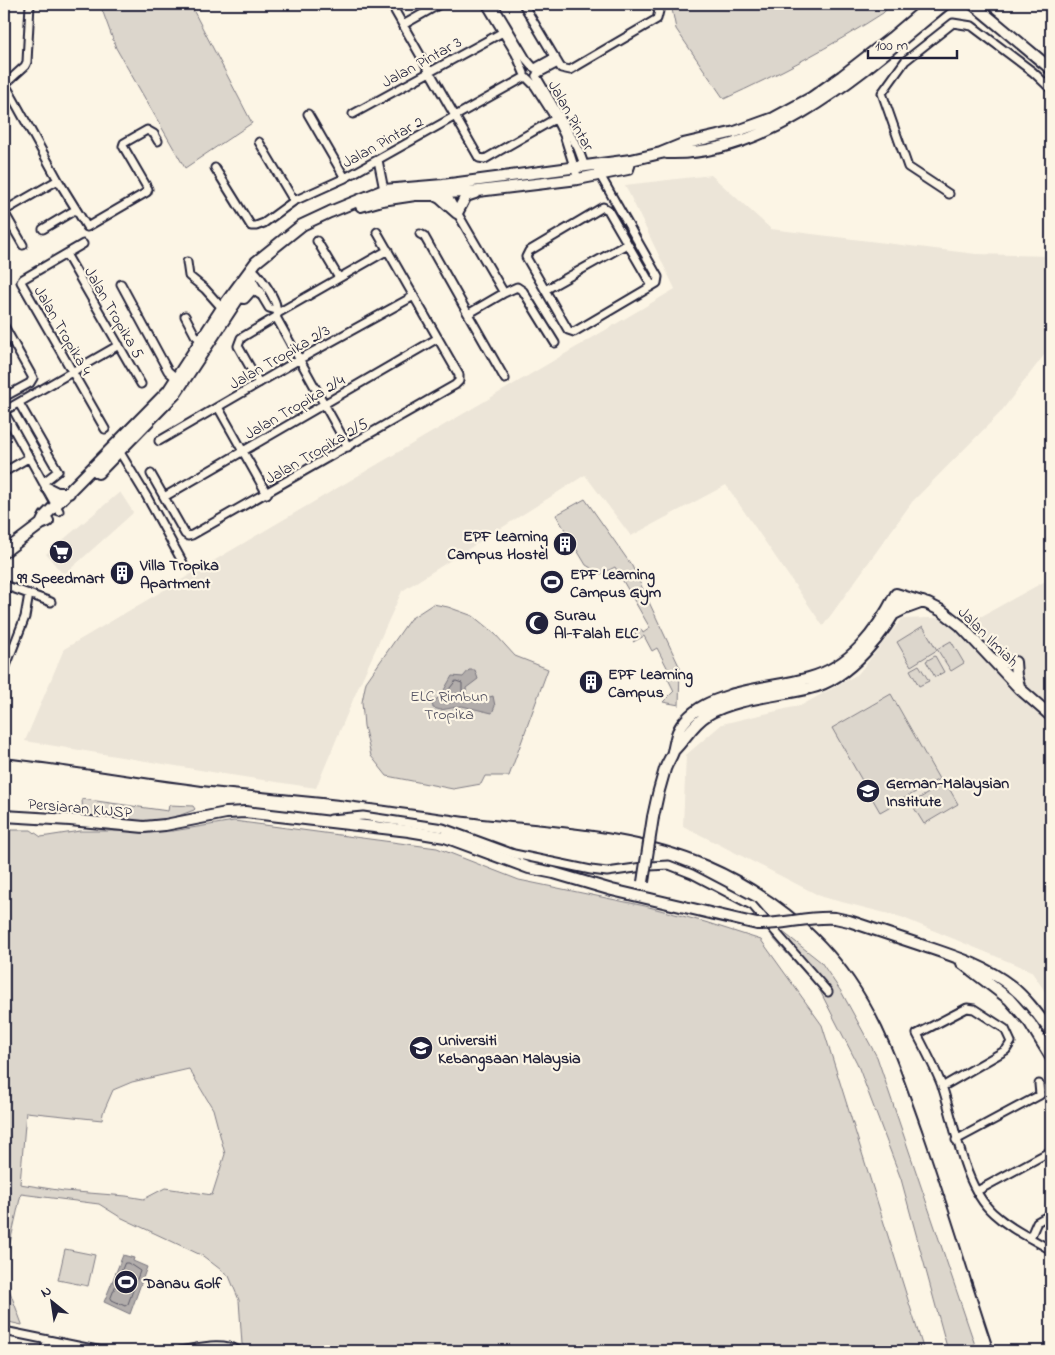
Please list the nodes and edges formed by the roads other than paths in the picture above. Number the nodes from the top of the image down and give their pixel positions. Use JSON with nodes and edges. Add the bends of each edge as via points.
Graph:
{"nodes":[{"id":1,"x":30,"y":4,"type":"edge"},
{"id":2,"x":391,"y":4,"type":"edge"},
{"id":3,"x":440,"y":4,"type":"edge"},
{"id":4,"x":489,"y":4,"type":"edge"},
{"id":5,"x":523,"y":4,"type":"edge"},
{"id":6,"x":654,"y":4,"type":"edge"},
{"id":7,"x":931,"y":4,"type":"edge"},
{"id":8,"x":945,"y":4,"type":"edge"},
{"id":9,"x":973,"y":4,"type":"edge"},
{"id":10,"x":403,"y":25,"type":"junction"},
{"id":11,"x":503,"y":32,"type":"junction"},
{"id":12,"x":556,"y":60,"type":"junction"},
{"id":13,"x":1051,"y":69,"type":"edge"},
{"id":14,"x":429,"y":71,"type":"junction"},
{"id":15,"x":531,"y":74,"type":"junction"},
{"id":16,"x":4,"y":85,"type":"edge"},
{"id":17,"x":1051,"y":90,"type":"edge"},
{"id":18,"x":308,"y":114,"type":"dead end"},
{"id":19,"x":353,"y":114,"type":"dead end"},
{"id":20,"x":454,"y":117,"type":"junction"},
{"id":21,"x":558,"y":118,"type":"junction"},
{"id":22,"x":158,"y":141,"type":"dead end"},
{"id":23,"x":259,"y":142,"type":"dead end"},
{"id":24,"x":661,"y":153,"type":"junction"},
{"id":25,"x":378,"y":160,"type":"junction"},
{"id":26,"x":215,"y":168,"type":"dead end"},
{"id":27,"x":599,"y":170,"type":"junction"},
{"id":28,"x":579,"y":171,"type":"junction"},
{"id":29,"x":345,"y":178,"type":"junction"},
{"id":30,"x":58,"y":180,"type":"junction"},
{"id":31,"x":444,"y":189,"type":"junction"},
{"id":32,"x":384,"y":190,"type":"junction"},
{"id":33,"x":478,"y":191,"type":"junction"},
{"id":34,"x":432,"y":194,"type":"junction"},
{"id":35,"x":948,"y":194,"type":"dead end"},
{"id":36,"x":294,"y":201,"type":"junction"},
{"id":37,"x":75,"y":210,"type":"junction"},
{"id":38,"x":4,"y":212,"type":"edge"},
{"id":39,"x":457,"y":213,"type":"junction"},
{"id":40,"x":43,"y":229,"type":"dead end"},
{"id":41,"x":377,"y":232,"type":"dead end"},
{"id":42,"x":420,"y":234,"type":"dead end"},
{"id":43,"x":317,"y":241,"type":"dead end"},
{"id":44,"x":83,"y":244,"type":"dead end"},
{"id":45,"x":627,"y":244,"type":"junction"},
{"id":46,"x":23,"y":245,"type":"dead end"},
{"id":47,"x":388,"y":250,"type":"junction"},
{"id":48,"x":66,"y":254,"type":"junction"},
{"id":49,"x":186,"y":262,"type":"dead end"},
{"id":50,"x":251,"y":274,"type":"junction"},
{"id":51,"x":338,"y":278,"type":"junction"},
{"id":52,"x":121,"y":284,"type":"dead end"},
{"id":53,"x":652,"y":286,"type":"junction"},
{"id":54,"x":546,"y":290,"type":"junction"},
{"id":55,"x":260,"y":293,"type":"junction"},
{"id":56,"x":504,"y":293,"type":"junction"},
{"id":57,"x":414,"y":296,"type":"junction"},
{"id":58,"x":222,"y":308,"type":"junction"},
{"id":59,"x":467,"y":312,"type":"junction"},
{"id":60,"x":277,"y":314,"type":"junction"},
{"id":61,"x":185,"y":316,"type":"dead end"},
{"id":62,"x":4,"y":326,"type":"edge"},
{"id":63,"x":438,"y":338,"type":"junction"},
{"id":64,"x":205,"y":341,"type":"junction"},
{"id":65,"x":555,"y":343,"type":"dead end"},
{"id":66,"x":119,"y":345,"type":"junction"},
{"id":67,"x":300,"y":359,"type":"junction"},
{"id":68,"x":72,"y":372,"type":"junction"},
{"id":69,"x":176,"y":378,"type":"junction"},
{"id":70,"x":505,"y":379,"type":"dead end"},
{"id":71,"x":259,"y":383,"type":"junction"},
{"id":72,"x":141,"y":384,"type":"dead end"},
{"id":73,"x":4,"y":397,"type":"edge"},
{"id":74,"x":19,"y":403,"type":"junction"},
{"id":75,"x":324,"y":404,"type":"junction"},
{"id":76,"x":218,"y":407,"type":"junction"},
{"id":77,"x":4,"y":410,"type":"edge"},
{"id":78,"x":105,"y":429,"type":"dead end"},
{"id":79,"x":159,"y":441,"type":"dead end"},
{"id":80,"x":348,"y":447,"type":"junction"},
{"id":81,"x":117,"y":448,"type":"junction"},
{"id":82,"x":242,"y":451,"type":"junction"},
{"id":83,"x":30,"y":457,"type":"junction"},
{"id":84,"x":4,"y":472,"type":"edge"},
{"id":85,"x":151,"y":474,"type":"dead end"},
{"id":86,"x":47,"y":488,"type":"junction"},
{"id":87,"x":69,"y":493,"type":"junction"},
{"id":88,"x":267,"y":494,"type":"junction"},
{"id":89,"x":164,"y":497,"type":"junction"},
{"id":90,"x":58,"y":508,"type":"junction"},
{"id":91,"x":47,"y":514,"type":"junction"},
{"id":92,"x":41,"y":524,"type":"junction"},
{"id":93,"x":4,"y":552,"type":"edge"},
{"id":94,"x":183,"y":563,"type":"dead end"},
{"id":95,"x":4,"y":585,"type":"edge"},
{"id":96,"x":29,"y":594,"type":"junction"},
{"id":97,"x":900,"y":595,"type":"junction"},
{"id":98,"x":51,"y":602,"type":"dead end"},
{"id":99,"x":923,"y":602,"type":"junction"},
{"id":100,"x":894,"y":614,"type":"junction"},
{"id":101,"x":994,"y":661,"type":"junction"},
{"id":102,"x":4,"y":671,"type":"edge"},
{"id":103,"x":810,"y":683,"type":"junction"},
{"id":104,"x":1020,"y":689,"type":"junction"},
{"id":105,"x":1051,"y":716,"type":"edge"},
{"id":106,"x":4,"y":816,"type":"edge"},
{"id":107,"x":323,"y":821,"type":"junction"},
{"id":108,"x":639,"y":896,"type":"junction"},
{"id":109,"x":951,"y":955,"type":"junction"},
{"id":110,"x":828,"y":992,"type":"dead end"},
{"id":111,"x":1051,"y":1032,"type":"edge"},
{"id":112,"x":1051,"y":1058,"type":"edge"},
{"id":113,"x":1039,"y":1084,"type":"dead end"},
{"id":114,"x":942,"y":1087,"type":"junction"},
{"id":115,"x":956,"y":1140,"type":"junction"},
{"id":116,"x":1051,"y":1151,"type":"edge"},
{"id":117,"x":977,"y":1191,"type":"junction"},
{"id":118,"x":1051,"y":1214,"type":"edge"},
{"id":119,"x":1030,"y":1238,"type":"junction"},
{"id":120,"x":1051,"y":1250,"type":"edge"},
{"id":121,"x":4,"y":1331,"type":"edge"},
{"id":122,"x":47,"y":1341,"type":"junction"},
{"id":123,"x":44,"y":1351,"type":"edge"},
{"id":124,"x":102,"y":1351,"type":"edge"},
{"id":125,"x":180,"y":1351,"type":"edge"},
{"id":126,"x":238,"y":1351,"type":"edge"}],
"edges":[{"from":1,"to":16,"type":"street","via":[[27,62]]},
{"from":2,"to":10,"type":"street"},
{"from":3,"to":10,"type":"street"},
{"from":4,"to":11,"type":"street","name":"Jalan Pintar"},
{"from":4,"to":15,"type":"street","name":"Jalan Pintar","via":[[526,60]]},
{"from":5,"to":12,"type":"street"},
{"from":6,"to":12,"type":"street","via":[[658,11],[657,19],[570,70],[562,68]]},
{"from":7,"to":24,"type":"street","via":[[870,55],[811,98],[774,118]]},
{"from":8,"to":24,"type":"street","via":[[846,83],[783,123],[738,142],[711,149],[685,154]]},
{"from":9,"to":13,"type":"street"},
{"from":10,"to":14,"type":"street"},
{"from":11,"to":14,"type":"street","name":"Jalan Pintar 3"},
{"from":11,"to":15,"type":"street","name":"Jalan Pintar"},
{"from":12,"to":15,"type":"street","name":"Jalan Pintar 2"},
{"from":14,"to":19,"type":"street","name":"Jalan Pintar 3"},
{"from":14,"to":20,"type":"street"},
{"from":15,"to":20,"type":"street","name":"Jalan Pintar 2"},
{"from":15,"to":21,"type":"street","name":"Jalan Pintar","via":[[535,86]]},
{"from":16,"to":30,"type":"street"},
{"from":17,"to":35,"type":"street","via":[[972,26],[953,23],[905,61],[882,93],[908,167]]},
{"from":18,"to":29,"type":"street"},
{"from":20,"to":21,"type":"street","via":[[479,158],[485,159]]},
{"from":20,"to":25,"type":"street","name":"Jalan Pintar 2"},
{"from":21,"to":28,"type":"street","name":"Jalan Pintar"},
{"from":22,"to":37,"type":"street","via":[[148,130],[123,146],[147,192],[87,227]]},
{"from":23,"to":36,"type":"street"},
{"from":24,"to":27,"type":"street","via":[[631,160],[628,169]]},
{"from":25,"to":29,"type":"street","name":"Jalan Pintar 2"},
{"from":25,"to":32,"type":"street"},
{"from":26,"to":36,"type":"street","name":"Jalan Pintar 2","via":[[251,226],[264,223]]},
{"from":27,"to":28,"type":"street"},
{"from":27,"to":53,"type":"street","via":[[658,277]]},
{"from":28,"to":31,"type":"street"},
{"from":28,"to":33,"type":"street"},
{"from":29,"to":36,"type":"street","name":"Jalan Pintar 2"},
{"from":30,"to":37,"type":"street"},
{"from":30,"to":38,"type":"street"},
{"from":31,"to":32,"type":"street"},
{"from":31,"to":33,"type":"street"},
{"from":31,"to":34,"type":"street"},
{"from":31,"to":39,"type":"street"},
{"from":32,"to":50,"type":"street","via":[[302,225],[261,256]]},
{"from":33,"to":39,"type":"street","via":[[466,196]]},
{"from":34,"to":39,"type":"street"},
{"from":34,"to":50,"type":"street","via":[[382,200],[329,217],[306,229]]},
{"from":37,"to":40,"type":"street"},
{"from":38,"to":46,"type":"street"},
{"from":39,"to":56,"type":"street"},
{"from":41,"to":47,"type":"street"},
{"from":42,"to":59,"type":"street"},
{"from":43,"to":51,"type":"street"},
{"from":44,"to":48,"type":"street","name":"Jalan Tropika 4"},
{"from":45,"to":53,"type":"street"},
{"from":45,"to":54,"type":"street"},
{"from":45,"to":54,"type":"street","via":[[608,210],[603,207],[529,251],[526,257]]},
{"from":47,"to":51,"type":"street"},
{"from":47,"to":57,"type":"street"},
{"from":48,"to":66,"type":"street","name":"Jalan Tropika 5"},
{"from":48,"to":68,"type":"street","name":"Jalan Tropika 4","via":[[22,282]]},
{"from":49,"to":58,"type":"street","via":[[189,276]]},
{"from":50,"to":55,"type":"street"},
{"from":50,"to":58,"type":"street"},
{"from":50,"to":60,"type":"street","via":[[276,303]]},
{"from":50,"to":64,"type":"street"},
{"from":51,"to":60,"type":"street"},
{"from":52,"to":69,"type":"street","via":[[168,371]]},
{"from":53,"to":54,"type":"street","via":[[574,332],[568,330]]},
{"from":55,"to":60,"type":"street"},
{"from":55,"to":64,"type":"street","via":[[255,289],[249,291],[215,340]]},
{"from":56,"to":59,"type":"street"},
{"from":56,"to":65,"type":"street","via":[[517,287],[523,291]]},
{"from":57,"to":63,"type":"street"},
{"from":57,"to":67,"type":"street","name":"Jalan Tropika 2/3"},
{"from":58,"to":64,"type":"street"},
{"from":59,"to":70,"type":"street"},
{"from":60,"to":67,"type":"street"},
{"from":60,"to":71,"type":"street","via":[[238,342]]},
{"from":61,"to":64,"type":"street","via":[[195,335]]},
{"from":62,"to":73,"type":"street","via":[[32,378],[30,383]]},
{"from":63,"to":75,"type":"street","name":"Jalan Tropika 2/4"},
{"from":63,"to":80,"type":"street","name":"Jalan Tropika 2/5","via":[[459,375],[459,381]]},
{"from":64,"to":69,"type":"street"},
{"from":64,"to":81,"type":"street","via":[[176,393]]},
{"from":66,"to":68,"type":"street"},
{"from":66,"to":72,"type":"street","name":"Jalan Tropika 5"},
{"from":67,"to":71,"type":"street","name":"Jalan Tropika 2/3"},
{"from":67,"to":75,"type":"street"},
{"from":68,"to":74,"type":"street"},
{"from":68,"to":78,"type":"street","name":"Jalan Tropika 4"},
{"from":69,"to":81,"type":"street"},
{"from":71,"to":76,"type":"street","name":"Jalan Tropika 2/3"},
{"from":74,"to":77,"type":"street"},
{"from":74,"to":86,"type":"street","via":[[58,471]]},
{"from":75,"to":80,"type":"street"},
{"from":75,"to":82,"type":"street","name":"Jalan Tropika 2/4"},
{"from":76,"to":79,"type":"street","name":"Jalan Tropika 2/3"},
{"from":76,"to":82,"type":"street"},
{"from":77,"to":83,"type":"street"},
{"from":80,"to":88,"type":"street","name":"Jalan Tropika 2/5"},
{"from":81,"to":87,"type":"street"},
{"from":81,"to":90,"type":"street"},
{"from":81,"to":94,"type":"street"},
{"from":82,"to":88,"type":"street"},
{"from":82,"to":89,"type":"street","name":"Jalan Tropika 2/4"},
{"from":83,"to":84,"type":"street"},
{"from":83,"to":86,"type":"street"},
{"from":85,"to":89,"type":"street"},
{"from":86,"to":87,"type":"street","via":[[57,493]]},
{"from":86,"to":90,"type":"street"},
{"from":86,"to":91,"type":"street","via":[[50,505]]},
{"from":87,"to":90,"type":"street"},
{"from":88,"to":89,"type":"street","name":"Jalan Tropika 2/5","via":[[188,536]]},
{"from":90,"to":91,"type":"street"},
{"from":90,"to":92,"type":"street"},
{"from":91,"to":92,"type":"street"},
{"from":92,"to":93,"type":"street"},
{"from":95,"to":96,"type":"street"},
{"from":96,"to":98,"type":"street"},
{"from":96,"to":102,"type":"street","via":[[25,617]]},
{"from":97,"to":99,"type":"street","name":"Jalan Ilmiah"},
{"from":97,"to":100,"type":"street"},
{"from":97,"to":103,"type":"street","via":[[861,646]]},
{"from":99,"to":100,"type":"street"},
{"from":99,"to":101,"type":"street","name":"Jalan Ilmiah","via":[[960,625]]},
{"from":100,"to":103,"type":"street","via":[[874,643],[849,667],[825,683]]},
{"from":101,"to":104,"type":"street","name":"Jalan Ilmiah"},
{"from":101,"to":104,"type":"street","via":[[1015,662]]},
{"from":103,"to":108,"type":"street","bridge":true,"via":[[769,691],[706,716],[672,752],[657,795]]},
{"from":104,"to":105,"type":"street","name":"Jalan Ilmiah"},
{"from":106,"to":107,"type":"street","name":"Persiaran KWSP","via":[[124,826],[154,826],[237,812]]},
{"from":107,"to":108,"type":"street","name":"Persiaran KWSP","via":[[445,838],[529,868]]},
{"from":107,"to":110,"type":"street","via":[[362,816],[443,828],[514,854],[591,870],[607,872],[669,865],[753,906]]},
{"from":108,"to":109,"type":"street","name":"Persiaran KWSP","bridge":true,"via":[[757,924],[835,918]]},
{"from":109,"to":111,"type":"street","name":"Persiaran KWSP","via":[[991,972],[1011,986],[1027,1000]]},
{"from":109,"to":112,"type":"street","via":[[1009,999],[1030,1023]]},
{"from":113,"to":115,"type":"street","via":[[1040,1095]]},
{"from":114,"to":114,"type":"street","via":[[917,1034],[967,1008],[974,1009],[1005,1029],[1011,1042],[1006,1050]]},
{"from":114,"to":115,"type":"street"},
{"from":115,"to":117,"type":"street"},
{"from":116,"to":117,"type":"street"},
{"from":117,"to":119,"type":"street","via":[[992,1213]]},
{"from":118,"to":119,"type":"street","via":[[1038,1222]]},
{"from":119,"to":120,"type":"street"},
{"from":121,"to":122,"type":"street"},
{"from":122,"to":123,"type":"street"},
{"from":122,"to":124,"type":"street"},
{"from":125,"to":126,"type":"street","via":[[215,1346]]}]}
